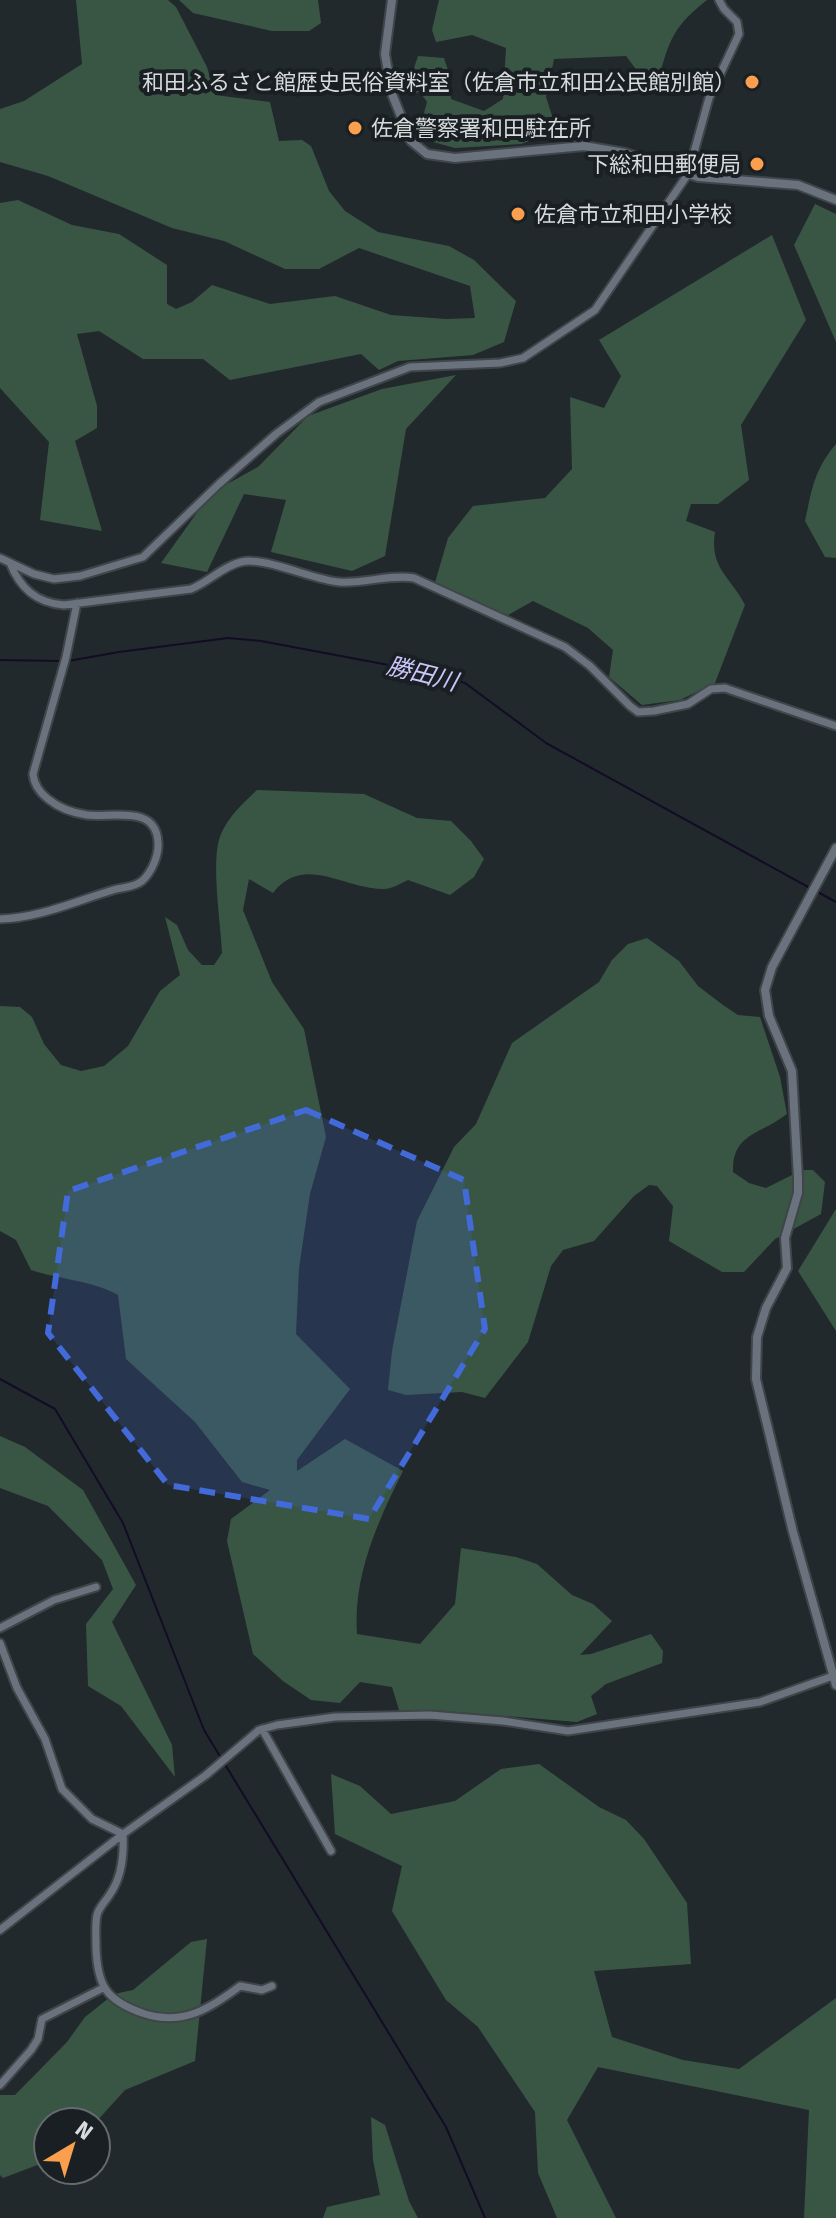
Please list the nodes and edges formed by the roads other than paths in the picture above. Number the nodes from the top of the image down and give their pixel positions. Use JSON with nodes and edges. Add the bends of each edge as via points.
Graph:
{"nodes":[{"id":1,"x":392,"y":0,"type":"edge"},
{"id":2,"x":719,"y":0,"type":"edge"},
{"id":3,"x":688,"y":174,"type":"junction"},
{"id":4,"x":836,"y":200,"type":"edge"},
{"id":5,"x":0,"y":558,"type":"edge"},
{"id":6,"x":10,"y":563,"type":"junction"},
{"id":7,"x":77,"y":603,"type":"junction"},
{"id":8,"x":836,"y":726,"type":"edge"},
{"id":9,"x":836,"y":848,"type":"edge"},
{"id":10,"x":0,"y":919,"type":"edge"},
{"id":11,"x":96,"y":1587,"type":"dead end"},
{"id":12,"x":0,"y":1628,"type":"edge"},
{"id":13,"x":0,"y":1643,"type":"edge"},
{"id":14,"x":835,"y":1681,"type":"edge"},
{"id":15,"x":262,"y":1729,"type":"junction"},
{"id":16,"x":123,"y":1834,"type":"junction"},
{"id":17,"x":331,"y":1851,"type":"dead end"},
{"id":18,"x":0,"y":1930,"type":"edge"},
{"id":19,"x":272,"y":1986,"type":"dead end"},
{"id":20,"x":103,"y":1988,"type":"junction"},
{"id":21,"x":0,"y":2085,"type":"edge"}],
"edges":[{"from":1,"to":3,"type":"street","via":[[385,54],[392,94],[411,141],[427,154],[455,158],[584,146]]},
{"from":2,"to":3,"type":"street","via":[[737,22],[739,34],[709,98]]},
{"from":3,"to":4,"type":"street","via":[[798,185]]},
{"from":3,"to":6,"type":"street","via":[[595,310],[523,358],[410,367],[319,402],[219,484],[143,557],[54,579]]},
{"from":5,"to":6,"type":"street"},
{"from":6,"to":7,"type":"street","via":[[16,578],[37,598],[50,604]]},
{"from":7,"to":8,"type":"street","via":[[191,589],[250,560],[338,582],[403,576],[565,647],[638,712],[688,704],[711,689],[725,688]]},
{"from":7,"to":10,"type":"street","via":[[34,783],[64,809],[85,815],[136,815],[150,823],[159,844],[153,867],[134,886]]},
{"from":9,"to":14,"type":"street","via":[[772,967],[765,990],[769,1016],[792,1071],[798,1193],[785,1238],[787,1268],[766,1308],[755,1358],[789,1517]]},
{"from":11,"to":12,"type":"street","via":[[54,1600]]},
{"from":13,"to":16,"type":"street","via":[[62,1789],[92,1819]]},
{"from":14,"to":15,"type":"street","via":[[760,1702],[568,1731],[430,1715],[335,1717]]},
{"from":15,"to":16,"type":"street"},
{"from":15,"to":17,"type":"street"},
{"from":16,"to":18,"type":"street"},
{"from":16,"to":20,"type":"street","via":[[117,1882],[97,1915],[97,1964]]},
{"from":19,"to":20,"type":"street","via":[[240,1986],[208,2009],[183,2018],[145,2014]]},
{"from":20,"to":21,"type":"street","via":[[42,2019],[38,2039]]}]}
